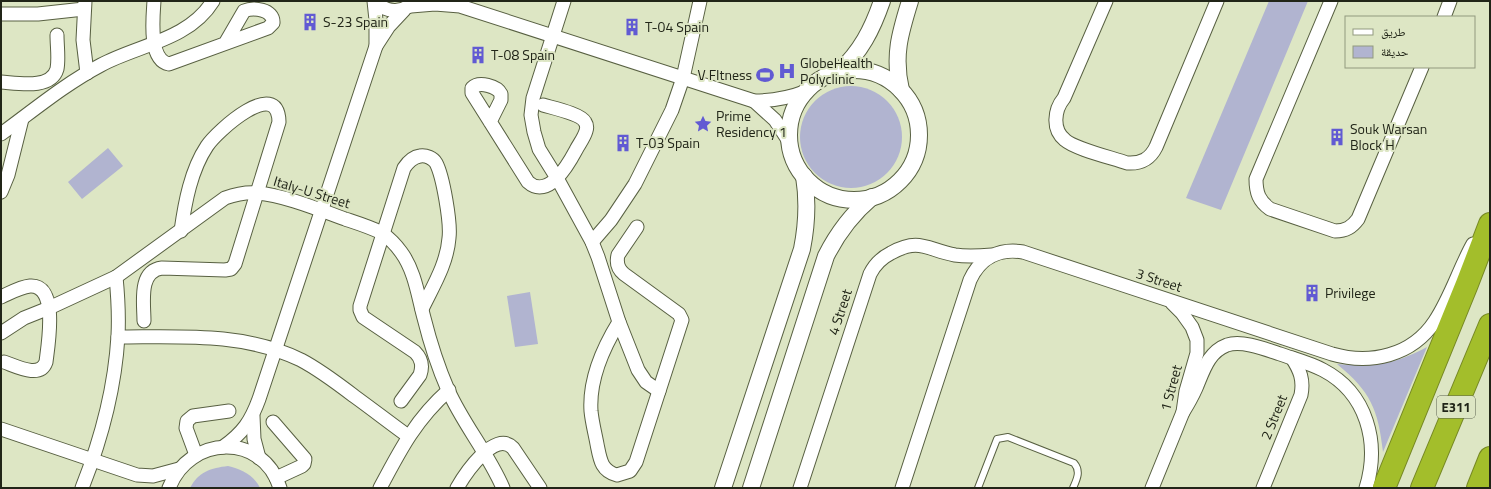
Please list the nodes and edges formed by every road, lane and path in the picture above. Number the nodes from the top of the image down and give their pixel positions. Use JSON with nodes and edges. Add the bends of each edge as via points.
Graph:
{"nodes":[{"id":1,"x":154,"y":1,"type":"edge"},
{"id":2,"x":213,"y":1,"type":"edge"},
{"id":3,"x":374,"y":1,"type":"edge"},
{"id":4,"x":564,"y":1,"type":"edge"},
{"id":5,"x":700,"y":1,"type":"edge"},
{"id":6,"x":882,"y":1,"type":"edge"},
{"id":7,"x":910,"y":1,"type":"edge"},
{"id":8,"x":1106,"y":1,"type":"edge"},
{"id":9,"x":1217,"y":1,"type":"edge"},
{"id":10,"x":1331,"y":1,"type":"edge"},
{"id":11,"x":1450,"y":1,"type":"edge"},
{"id":12,"x":456,"y":4,"type":"edge"},
{"id":13,"x":84,"y":5,"type":"edge"},
{"id":14,"x":410,"y":6,"type":"edge"},
{"id":15,"x":1,"y":14,"type":"edge"},
{"id":16,"x":1444,"y":16,"type":"edge"},
{"id":17,"x":57,"y":35,"type":"dead end"},
{"id":18,"x":552,"y":36,"type":"junction"},
{"id":19,"x":226,"y":42,"type":"dead end"},
{"id":20,"x":154,"y":43,"type":"junction"},
{"id":21,"x":376,"y":46,"type":"junction"},
{"id":22,"x":1422,"y":68,"type":"edge"},
{"id":23,"x":839,"y":72,"type":"junction"},
{"id":24,"x":87,"y":73,"type":"junction"},
{"id":25,"x":683,"y":78,"type":"junction"},
{"id":26,"x":1,"y":82,"type":"edge"},
{"id":27,"x":901,"y":90,"type":"junction"},
{"id":28,"x":807,"y":91,"type":"junction"},
{"id":29,"x":754,"y":101,"type":"junction"},
{"id":30,"x":543,"y":105,"type":"dead end"},
{"id":31,"x":22,"y":119,"type":"junction"},
{"id":32,"x":490,"y":122,"type":"dead end"},
{"id":33,"x":1,"y":134,"type":"edge"},
{"id":34,"x":790,"y":143,"type":"junction"},
{"id":35,"x":804,"y":176,"type":"junction"},
{"id":36,"x":557,"y":178,"type":"junction"},
{"id":37,"x":1,"y":192,"type":"edge"},
{"id":38,"x":256,"y":193,"type":"junction"},
{"id":39,"x":872,"y":198,"type":"junction"},
{"id":40,"x":322,"y":210,"type":"junction"},
{"id":41,"x":1490,"y":215,"type":"edge"},
{"id":42,"x":1490,"y":224,"type":"edge"},
{"id":43,"x":637,"y":227,"type":"dead end"},
{"id":44,"x":181,"y":231,"type":"junction"},
{"id":45,"x":383,"y":234,"type":"junction"},
{"id":46,"x":592,"y":242,"type":"junction"},
{"id":47,"x":992,"y":255,"type":"junction"},
{"id":48,"x":116,"y":277,"type":"junction"},
{"id":49,"x":1,"y":297,"type":"edge"},
{"id":50,"x":1169,"y":300,"type":"junction"},
{"id":51,"x":49,"y":308,"type":"junction"},
{"id":52,"x":422,"y":309,"type":"junction"},
{"id":53,"x":144,"y":321,"type":"dead end"},
{"id":54,"x":619,"y":322,"type":"junction"},
{"id":55,"x":1490,"y":325,"type":"edge"},
{"id":56,"x":1,"y":334,"type":"edge"},
{"id":57,"x":118,"y":337,"type":"junction"},
{"id":58,"x":275,"y":350,"type":"junction"},
{"id":59,"x":1292,"y":358,"type":"junction"},
{"id":60,"x":4,"y":362,"type":"dead end"},
{"id":61,"x":449,"y":390,"type":"junction"},
{"id":62,"x":659,"y":391,"type":"junction"},
{"id":63,"x":401,"y":401,"type":"dead end"},
{"id":64,"x":230,"y":411,"type":"dead end"},
{"id":65,"x":1182,"y":412,"type":"junction"},
{"id":66,"x":254,"y":416,"type":"junction"},
{"id":67,"x":273,"y":422,"type":"dead end"},
{"id":68,"x":1,"y":429,"type":"edge"},
{"id":69,"x":408,"y":436,"type":"junction"},
{"id":70,"x":224,"y":447,"type":"junction"},
{"id":71,"x":485,"y":452,"type":"junction"},
{"id":72,"x":196,"y":455,"type":"junction"},
{"id":73,"x":259,"y":458,"type":"junction"},
{"id":74,"x":1490,"y":458,"type":"edge"},
{"id":75,"x":91,"y":460,"type":"junction"},
{"id":76,"x":178,"y":469,"type":"junction"},
{"id":77,"x":137,"y":475,"type":"junction"},
{"id":78,"x":278,"y":483,"type":"edge"},
{"id":79,"x":82,"y":488,"type":"edge"},
{"id":80,"x":152,"y":488,"type":"edge"},
{"id":81,"x":169,"y":488,"type":"edge"},
{"id":82,"x":380,"y":488,"type":"edge"},
{"id":83,"x":457,"y":488,"type":"edge"},
{"id":84,"x":503,"y":488,"type":"edge"},
{"id":85,"x":540,"y":488,"type":"edge"},
{"id":86,"x":723,"y":488,"type":"edge"},
{"id":87,"x":750,"y":488,"type":"edge"},
{"id":88,"x":800,"y":488,"type":"edge"},
{"id":89,"x":902,"y":488,"type":"edge"},
{"id":90,"x":978,"y":488,"type":"edge"},
{"id":91,"x":1073,"y":488,"type":"edge"},
{"id":92,"x":1152,"y":488,"type":"edge"},
{"id":93,"x":1263,"y":488,"type":"edge"},
{"id":94,"x":1366,"y":488,"type":"edge"},
{"id":95,"x":1384,"y":488,"type":"edge"},
{"id":96,"x":1422,"y":488,"type":"edge"},
{"id":97,"x":1478,"y":488,"type":"edge"}],
"edges":[{"from":1,"to":20,"type":"street"},
{"from":2,"to":20,"type":"street","via":[[191,24]]},
{"from":3,"to":14,"type":"street","via":[[387,10],[396,11]]},
{"from":3,"to":21,"type":"street"},
{"from":4,"to":18,"type":"street"},
{"from":5,"to":25,"type":"street"},
{"from":6,"to":23,"type":"street","via":[[862,47]]},
{"from":7,"to":27,"type":"street","via":[[897,48]]},
{"from":8,"to":9,"type":"street","via":[[1064,98],[1064,125],[1073,138],[1100,150],[1127,156],[1144,154],[1158,141]]},
{"from":10,"to":22,"type":"street","via":[[1256,179],[1258,196],[1263,204],[1270,209],[1335,231],[1346,230],[1355,223]]},
{"from":11,"to":16,"type":"street"},
{"from":12,"to":14,"type":"street"},
{"from":12,"to":18,"type":"street"},
{"from":13,"to":15,"type":"street","via":[[38,14]]},
{"from":13,"to":24,"type":"street","via":[[83,40]]},
{"from":14,"to":21,"type":"street","via":[[389,26]]},
{"from":17,"to":26,"type":"street","via":[[57,68],[50,79],[39,84]]},
{"from":18,"to":25,"type":"street"},
{"from":18,"to":36,"type":"street","via":[[535,90],[531,115],[539,149]]},
{"from":19,"to":20,"type":"street","via":[[169,64],[162,62]]},
{"from":20,"to":24,"type":"street","via":[[114,58]]},
{"from":21,"to":40,"type":"street"},
{"from":23,"to":27,"type":"street","via":[[856,70],[872,73],[888,80]]},
{"from":23,"to":28,"type":"street","via":[[827,76]]},
{"from":24,"to":31,"type":"street"},
{"from":25,"to":29,"type":"street"},
{"from":25,"to":46,"type":"street","via":[[672,110],[635,184],[611,220]]},
{"from":27,"to":39,"type":"street","via":[[912,104],[918,121],[920,139],[916,157],[908,173],[895,186]]},
{"from":28,"to":29,"type":"street","via":[[776,100]]},
{"from":28,"to":34,"type":"street","via":[[792,115]]},
{"from":29,"to":34,"type":"street","via":[[774,120]]},
{"from":30,"to":36,"type":"street","via":[[580,117],[586,125],[585,135],[566,168]]},
{"from":31,"to":33,"type":"street"},
{"from":31,"to":37,"type":"street","via":[[8,175]]},
{"from":32,"to":36,"type":"street","via":[[531,185],[542,187]]},
{"from":34,"to":35,"type":"street"},
{"from":35,"to":39,"type":"street","via":[[815,187],[842,199]]},
{"from":35,"to":86,"type":"street","via":[[808,212],[802,249]]},
{"from":36,"to":46,"type":"street"},
{"from":38,"to":40,"type":"street","name":"Italy-U Street","via":[[272,195]]},
{"from":38,"to":44,"type":"street","name":"Italy-U Street","via":[[240,193],[225,198]]},
{"from":38,"to":44,"type":"street","via":[[279,122],[277,111],[267,104],[256,105],[244,112],[208,145],[190,186]]},
{"from":38,"to":53,"type":"street","via":[[233,267],[226,270],[153,270],[145,281]]},
{"from":39,"to":87,"type":"street","via":[[850,218],[826,256]]},
{"from":40,"to":45,"type":"street","name":"Italy-U Street"},
{"from":40,"to":58,"type":"street"},
{"from":41,"to":50,"type":"street","name":"3 Street","via":[[1434,322],[1417,341],[1382,357],[1344,358]]},
{"from":42,"to":95,"type":"highway"},
{"from":43,"to":62,"type":"street","via":[[618,255],[618,268],[680,314],[682,320]]},
{"from":44,"to":48,"type":"street","name":"Italy-U Street"},
{"from":45,"to":52,"type":"street","name":"Italy-U Street","via":[[396,245],[408,262]]},
{"from":45,"to":52,"type":"street","via":[[404,168],[416,157],[431,158],[438,168],[442,183],[450,236],[443,263]]},
{"from":45,"to":63,"type":"street","via":[[360,310],[363,317],[415,352],[421,360],[420,375]]},
{"from":46,"to":54,"type":"street"},
{"from":47,"to":50,"type":"street","name":"3 Street","via":[[1009,250],[1023,252]]},
{"from":47,"to":88,"type":"street","name":"4 Street","via":[[957,255],[915,244],[901,247],[877,262],[870,274]]},
{"from":47,"to":89,"type":"street","name":"3 Street","via":[[979,265],[970,280]]},
{"from":48,"to":51,"type":"street","name":"Italy-U Street"},
{"from":48,"to":57,"type":"street"},
{"from":49,"to":51,"type":"street","via":[[24,287],[36,287],[47,299]]},
{"from":50,"to":65,"type":"street","name":"1 Street","via":[[1189,321],[1197,340],[1197,353]]},
{"from":51,"to":56,"type":"street","name":"Italy-U Street","via":[[24,318]]},
{"from":51,"to":60,"type":"street","via":[[45,366],[36,371]]},
{"from":52,"to":61,"type":"street","name":"Italy-U Street"},
{"from":54,"to":62,"type":"street","via":[[638,370],[646,382]]},
{"from":54,"to":62,"type":"street","via":[[601,356],[591,400],[599,458],[609,472],[622,474],[634,467]]},
{"from":55,"to":96,"type":"highway","number":"E311"},
{"from":57,"to":58,"type":"street","via":[[216,338]]},
{"from":57,"to":75,"type":"street","via":[[109,399]]},
{"from":58,"to":66,"type":"street"},
{"from":58,"to":69,"type":"street","via":[[301,360],[329,377]]},
{"from":59,"to":65,"type":"street","via":[[1252,345],[1228,345],[1220,349],[1208,362],[1193,396]]},
{"from":59,"to":93,"type":"street","name":"2 Street","via":[[1301,376],[1302,389]]},
{"from":59,"to":94,"type":"street","via":[[1333,376],[1358,404],[1369,428],[1371,442],[1371,467]]},
{"from":61,"to":69,"type":"street","via":[[426,412]]},
{"from":61,"to":71,"type":"street","name":"Italy-U Street"},
{"from":64,"to":72,"type":"street","via":[[193,416],[187,421],[186,428]]},
{"from":65,"to":92,"type":"street","name":"1 Street"},
{"from":66,"to":70,"type":"street"},
{"from":66,"to":73,"type":"street","via":[[254,439]]},
{"from":67,"to":78,"type":"street","via":[[305,458],[302,466]]},
{"from":68,"to":75,"type":"street"},
{"from":69,"to":82,"type":"street"},
{"from":70,"to":72,"type":"street"},
{"from":70,"to":73,"type":"street","via":[[242,450]]},
{"from":71,"to":83,"type":"street","via":[[471,466]]},
{"from":71,"to":84,"type":"street","name":"Italy-U Street"},
{"from":71,"to":85,"type":"street","via":[[501,443],[511,445]]},
{"from":72,"to":76,"type":"street"},
{"from":73,"to":78,"type":"street"},
{"from":74,"to":97,"type":"highway"},
{"from":75,"to":77,"type":"street"},
{"from":75,"to":79,"type":"street"},
{"from":76,"to":77,"type":"street","via":[[153,476]]},
{"from":76,"to":81,"type":"street"},
{"from":77,"to":80,"type":"street"},
{"from":90,"to":91,"type":"lane","via":[[997,439],[1008,437],[1074,464],[1078,473]]}]}
